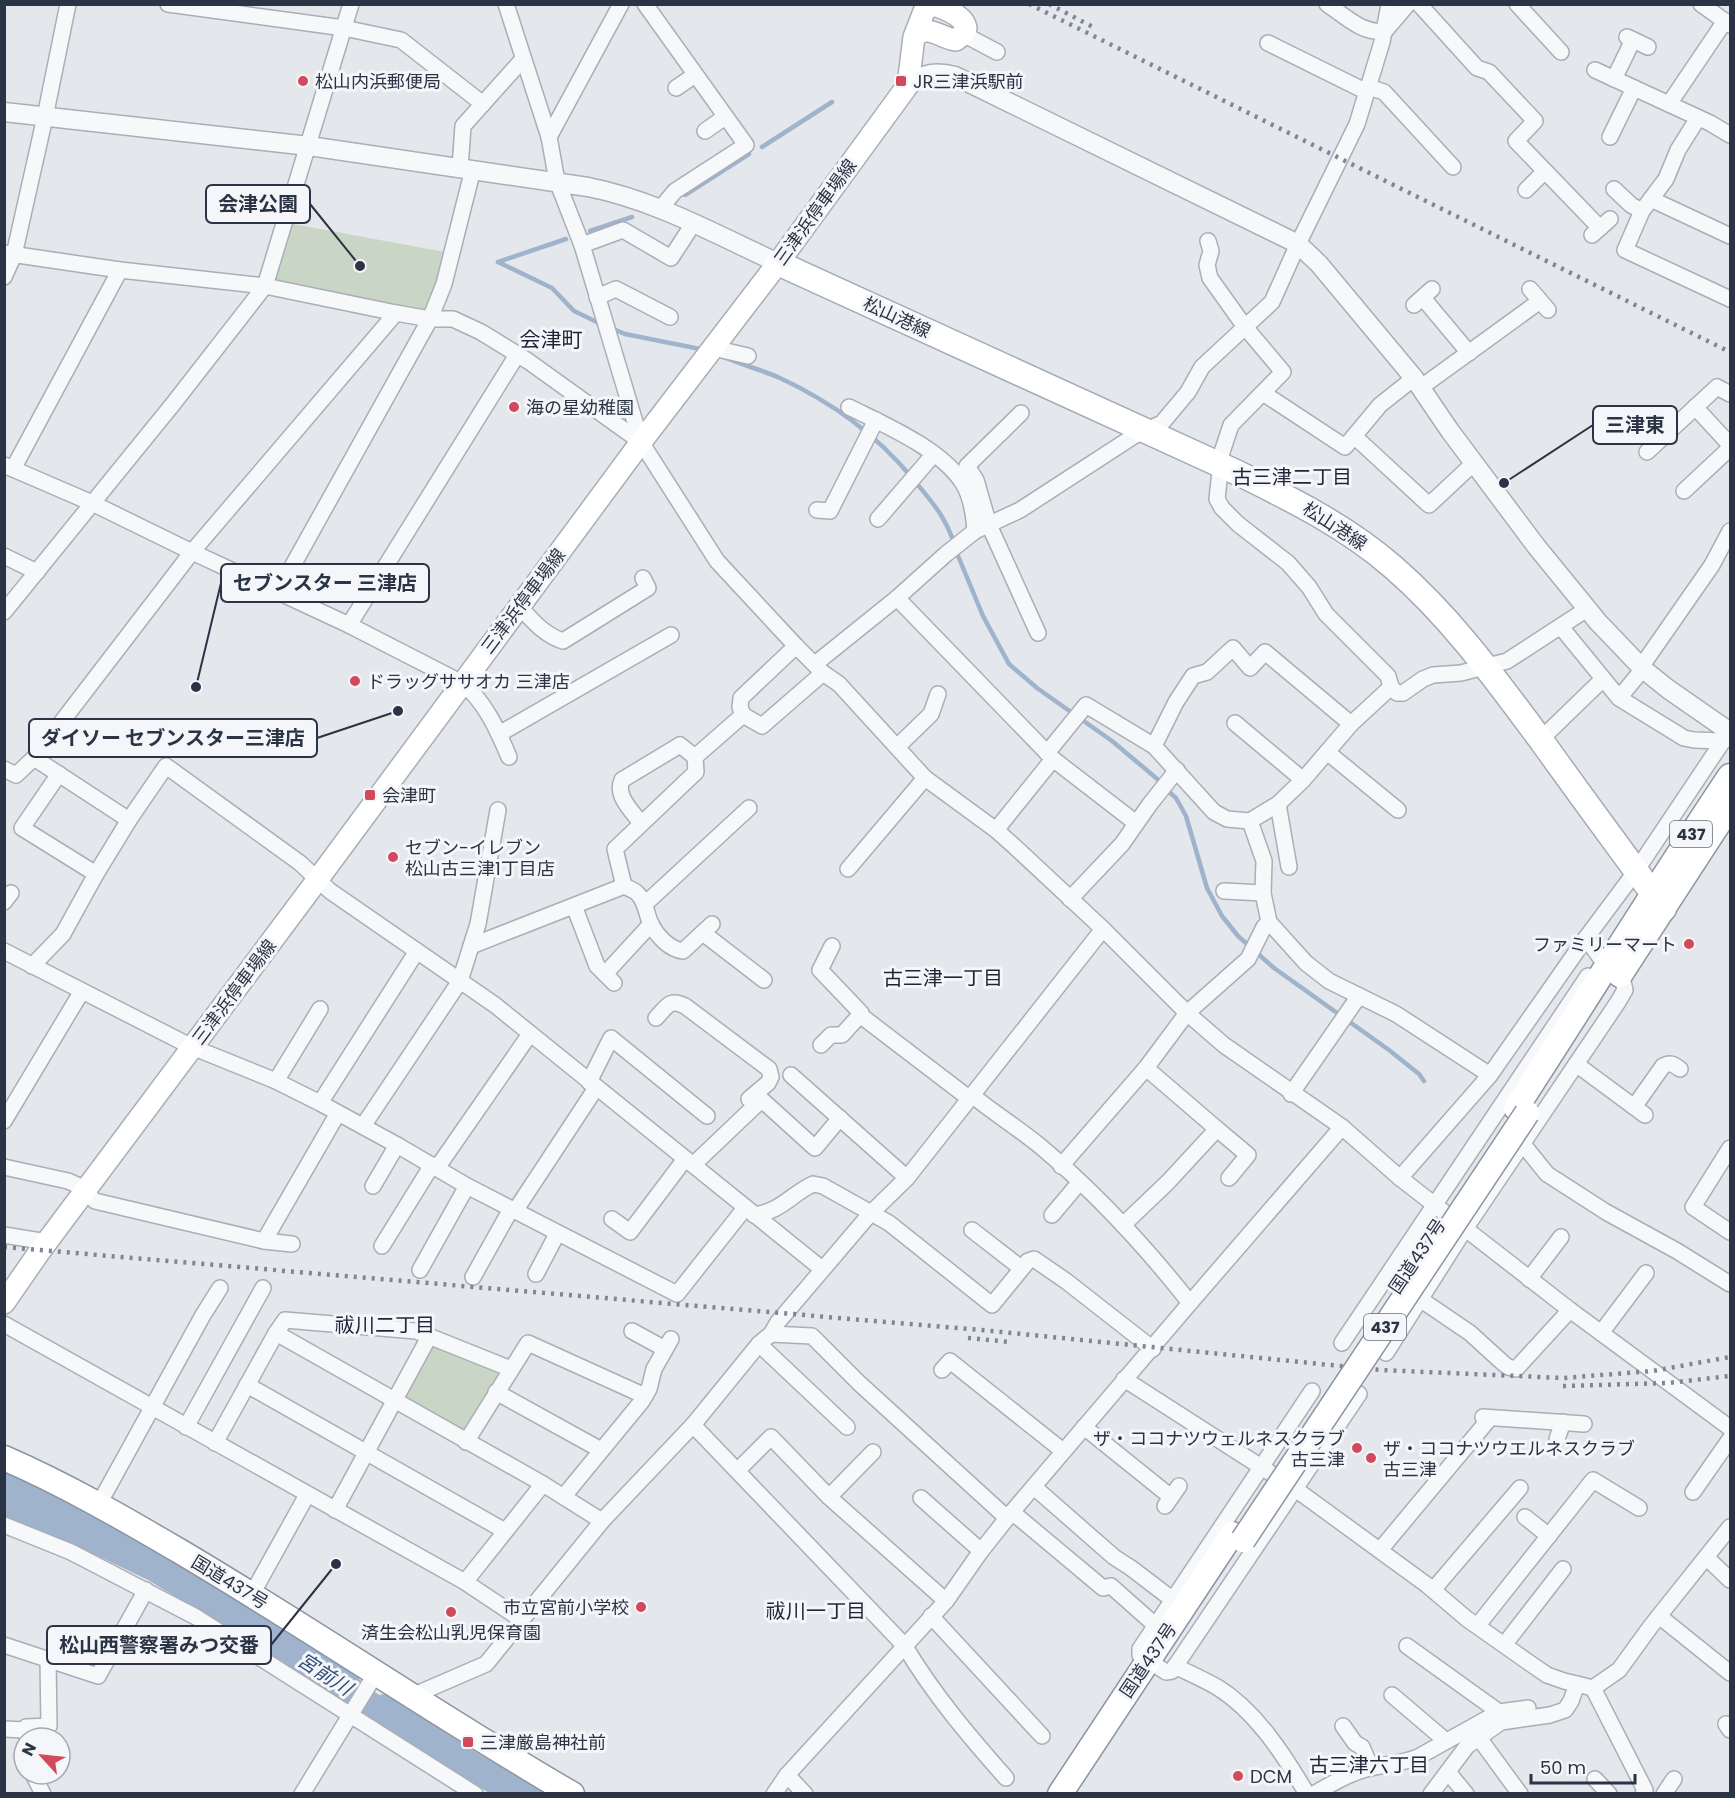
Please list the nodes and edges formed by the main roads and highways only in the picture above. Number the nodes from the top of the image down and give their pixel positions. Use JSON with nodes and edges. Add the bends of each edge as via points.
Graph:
{"nodes":[{"id":1,"x":963,"y":34,"type":"road end"},
{"id":2,"x":778,"y":262,"type":"junction"},
{"id":3,"x":1731,"y":776,"type":"edge"},
{"id":4,"x":1731,"y":806,"type":"edge"},
{"id":5,"x":1658,"y":901,"type":"junction"},
{"id":6,"x":4,"y":1303,"type":"edge"},
{"id":7,"x":4,"y":1458,"type":"edge"},
{"id":8,"x":1160,"y":1665,"type":"junction"},
{"id":9,"x":572,"y":1794,"type":"edge"},
{"id":10,"x":1060,"y":1794,"type":"edge"},
{"id":11,"x":1076,"y":1794,"type":"edge"}],
"edges":[{"from":1,"to":2,"type":"main road","name":"三津浜停車場線","via":[[966,28],[960,18],[935,5],[925,9],[914,37],[908,85]]},
{"from":2,"to":5,"type":"main road","name":"松山港線","via":[[1222,465],[1346,531],[1421,592],[1450,622]]},
{"from":2,"to":6,"type":"main road","name":"三津浜停車場線"},
{"from":3,"to":5,"type":"main road","name":"国道437号","number":"437"},
{"from":4,"to":5,"type":"main road","name":"国道437号","number":"437"},
{"from":5,"to":8,"type":"main road","name":"国道437号","number":"437","bridge":true,"via":[[1610,966],[1521,1111],[1238,1537]]},
{"from":7,"to":9,"type":"main road","name":"国道437号","via":[[99,1504],[252,1594],[373,1677],[412,1696]]},
{"from":8,"to":10,"type":"main road","name":"国道437号","number":"437"},
{"from":8,"to":11,"type":"main road","name":"国道437号","number":"437"}]}
